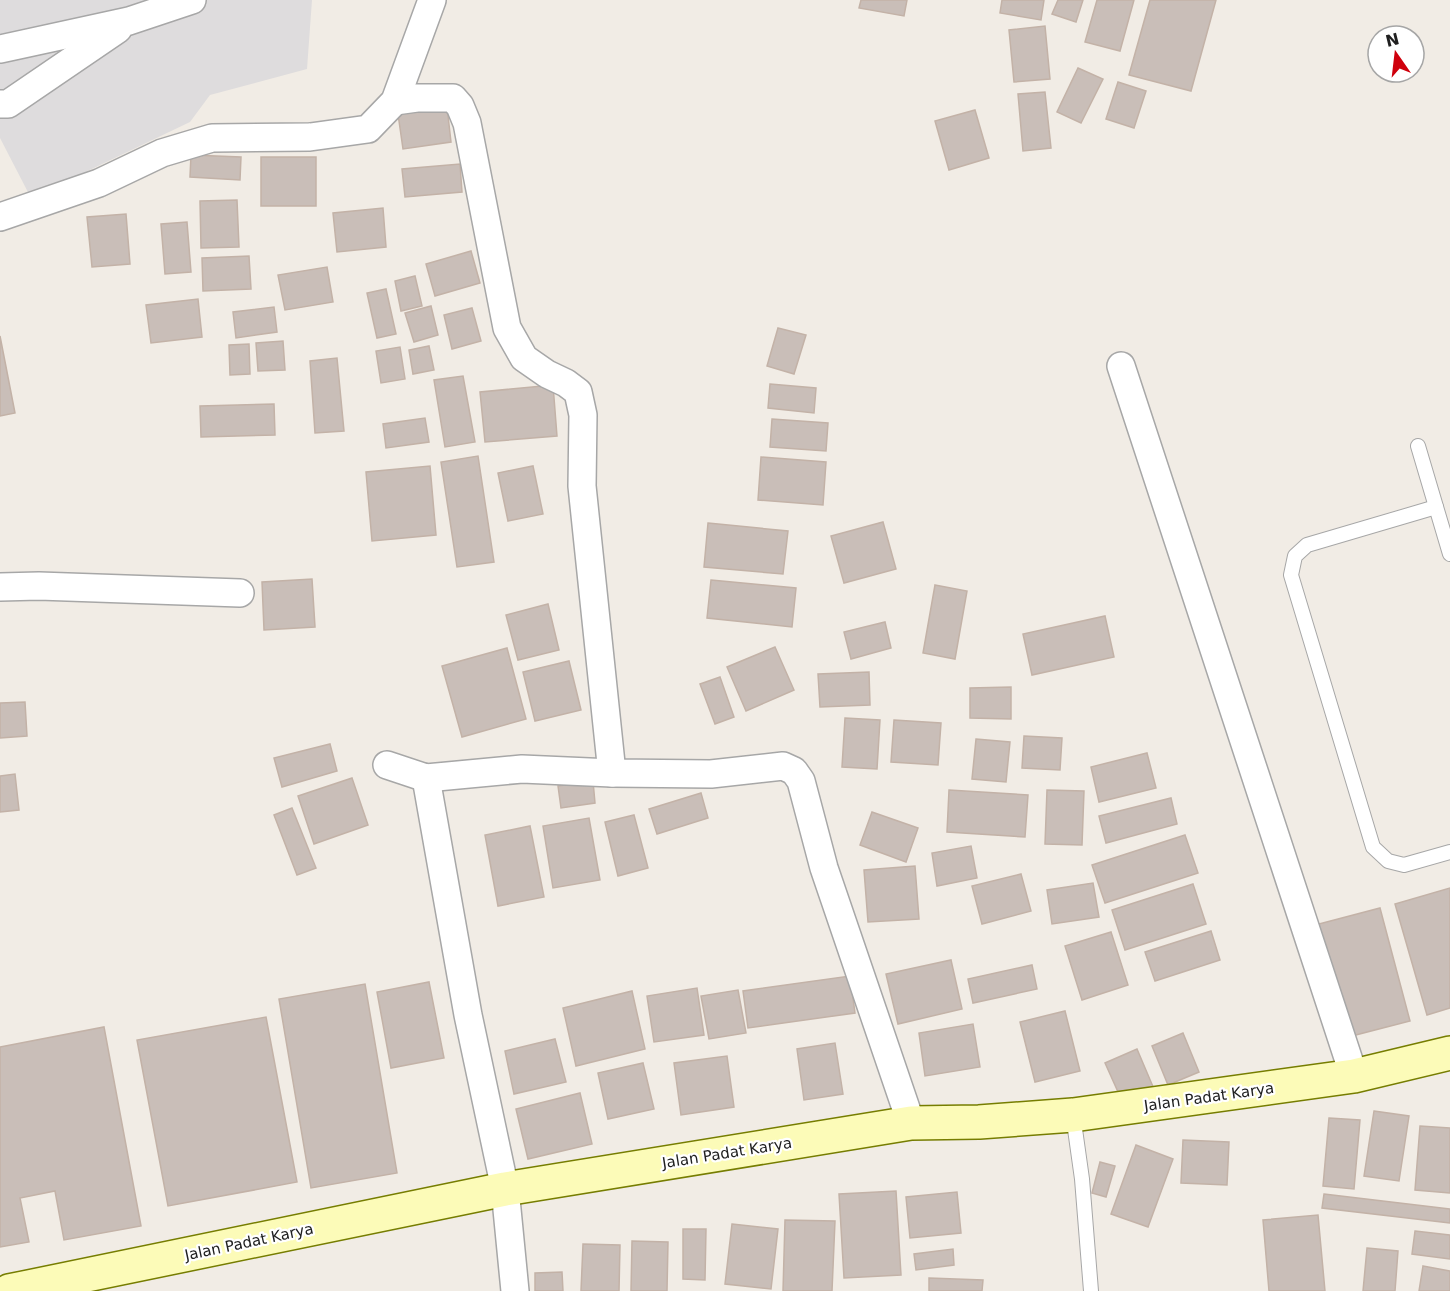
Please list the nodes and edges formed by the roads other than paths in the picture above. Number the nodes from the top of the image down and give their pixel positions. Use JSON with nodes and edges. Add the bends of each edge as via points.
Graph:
{"nodes":[{"id":1,"x":192,"y":0,"type":"edge"},
{"id":2,"x":432,"y":0,"type":"edge"},
{"id":3,"x":129,"y":21,"type":"junction"},
{"id":4,"x":0,"y":49,"type":"edge"},
{"id":5,"x":395,"y":101,"type":"junction"},
{"id":6,"x":0,"y":104,"type":"edge"},
{"id":7,"x":0,"y":217,"type":"edge"},
{"id":8,"x":1121,"y":366,"type":"dead end"},
{"id":9,"x":1418,"y":446,"type":"dead end"},
{"id":10,"x":1436,"y":507,"type":"junction"},
{"id":11,"x":1450,"y":554,"type":"edge"},
{"id":12,"x":0,"y":587,"type":"edge"},
{"id":13,"x":240,"y":592,"type":"dead end"},
{"id":14,"x":387,"y":765,"type":"dead end"},
{"id":15,"x":612,"y":773,"type":"junction"},
{"id":16,"x":426,"y":778,"type":"junction"},
{"id":17,"x":1450,"y":852,"type":"edge"},
{"id":18,"x":1450,"y":1053,"type":"edge"},
{"id":19,"x":1354,"y":1076,"type":"junction"},
{"id":20,"x":1073,"y":1115,"type":"junction"},
{"id":21,"x":911,"y":1124,"type":"junction"},
{"id":22,"x":505,"y":1189,"type":"junction"},
{"id":23,"x":9,"y":1291,"type":"edge"},
{"id":24,"x":514,"y":1291,"type":"edge"},
{"id":25,"x":1091,"y":1291,"type":"edge"}],
"edges":[{"from":1,"to":3,"type":"street"},
{"from":2,"to":5,"type":"street"},
{"from":3,"to":4,"type":"street"},
{"from":3,"to":6,"type":"street","via":[[8,104]]},
{"from":5,"to":7,"type":"street","via":[[368,129],[310,137],[212,138],[162,153],[99,183]]},
{"from":5,"to":15,"type":"street","via":[[453,98],[460,106],[507,328],[524,358],[578,392],[583,415],[582,486]]},
{"from":8,"to":19,"type":"street"},
{"from":9,"to":10,"type":"lane"},
{"from":10,"to":11,"type":"lane"},
{"from":10,"to":17,"type":"lane","via":[[1307,545],[1295,556],[1291,575],[1373,847],[1388,861],[1404,865]]},
{"from":12,"to":13,"type":"street"},
{"from":14,"to":16,"type":"street"},
{"from":15,"to":16,"type":"street","via":[[522,769]]},
{"from":15,"to":21,"type":"street","via":[[711,774],[783,766],[794,771],[801,781],[824,868]]},
{"from":16,"to":22,"type":"street","via":[[468,1015]]},
{"from":18,"to":19,"type":"street","name":"Jalan Padat Karya"},
{"from":19,"to":20,"type":"street","name":"Jalan Padat Karya"},
{"from":20,"to":21,"type":"street","name":"Jalan Padat Karya"},
{"from":20,"to":25,"type":"lane","via":[[1083,1179]]},
{"from":21,"to":22,"type":"street","name":"Jalan Padat Karya"},
{"from":22,"to":23,"type":"street","name":"Jalan Padat Karya"},
{"from":22,"to":24,"type":"street"}]}
